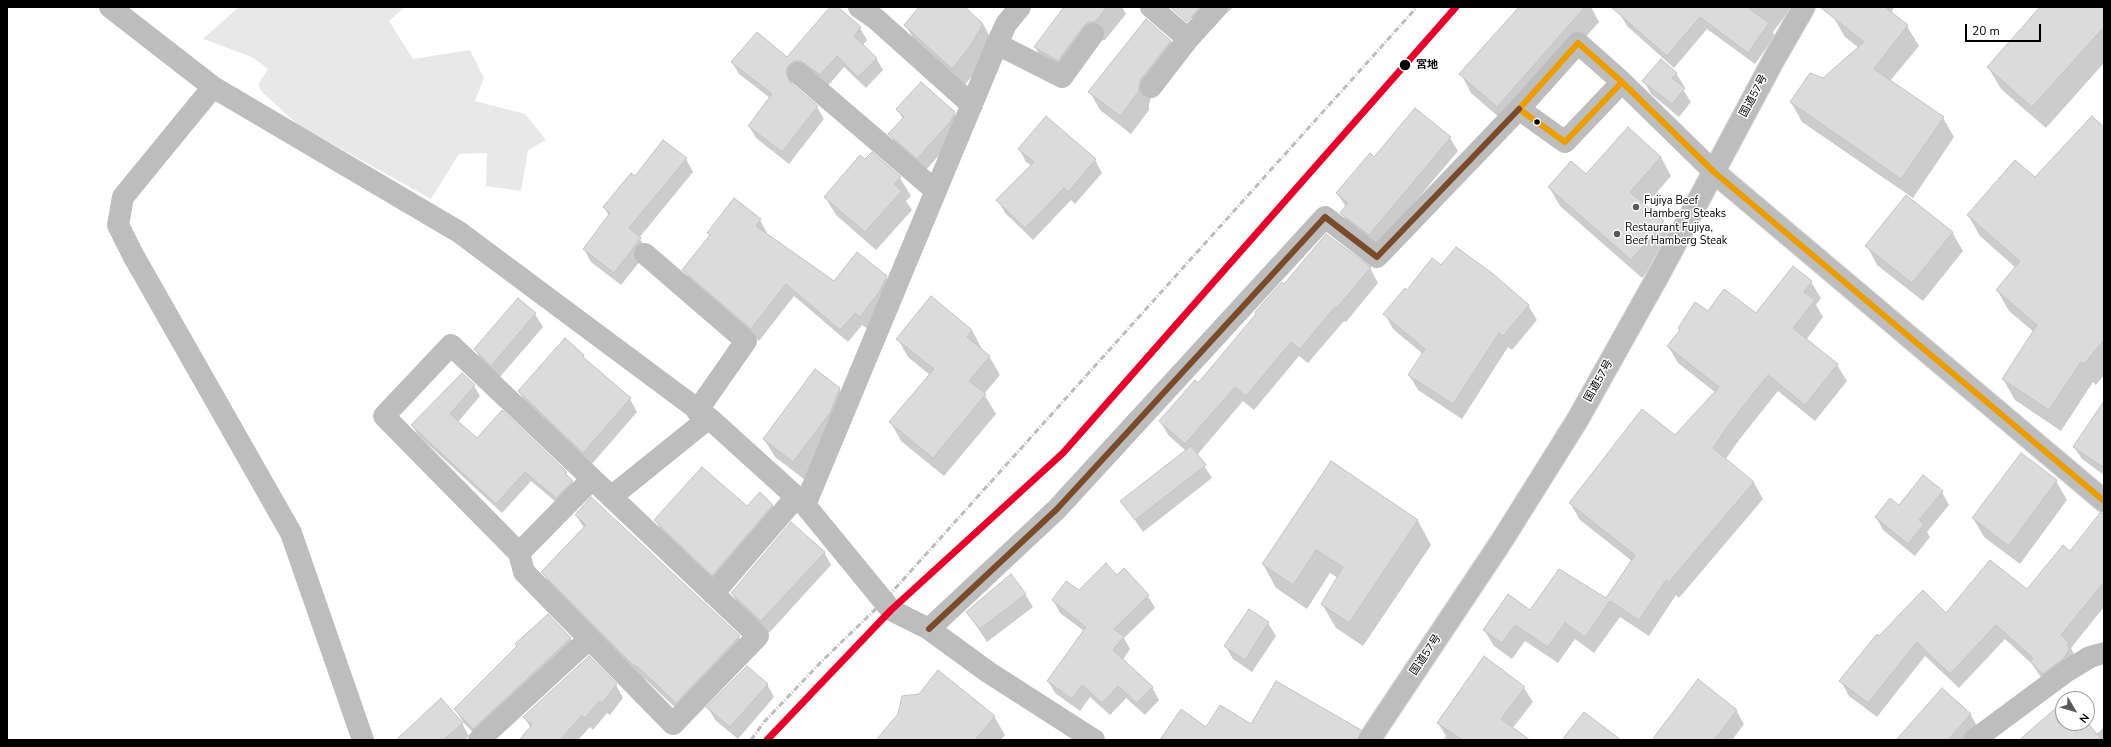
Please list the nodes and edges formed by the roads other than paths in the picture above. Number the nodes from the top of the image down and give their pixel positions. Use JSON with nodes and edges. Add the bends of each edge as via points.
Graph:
{"nodes":[{"id":1,"x":110,"y":7,"type":"edge"},
{"id":2,"x":859,"y":7,"type":"edge"},
{"id":3,"x":1020,"y":7,"type":"edge"},
{"id":4,"x":1151,"y":7,"type":"edge"},
{"id":5,"x":1217,"y":7,"type":"edge"},
{"id":6,"x":1804,"y":7,"type":"edge"},
{"id":7,"x":1094,"y":34,"type":"dead end"},
{"id":8,"x":1188,"y":39,"type":"junction"},
{"id":9,"x":997,"y":44,"type":"junction"},
{"id":10,"x":798,"y":73,"type":"dead end"},
{"id":11,"x":1622,"y":82,"type":"junction"},
{"id":12,"x":214,"y":87,"type":"junction"},
{"id":13,"x":1151,"y":87,"type":"dead end"},
{"id":14,"x":972,"y":105,"type":"junction"},
{"id":15,"x":1519,"y":109,"type":"junction"},
{"id":16,"x":1714,"y":172,"type":"junction"},
{"id":17,"x":936,"y":190,"type":"junction"},
{"id":18,"x":645,"y":254,"type":"dead end"},
{"id":19,"x":703,"y":414,"type":"junction"},
{"id":20,"x":592,"y":479,"type":"junction"},
{"id":21,"x":611,"y":497,"type":"junction"},
{"id":22,"x":801,"y":501,"type":"junction"},
{"id":23,"x":2104,"y":501,"type":"edge"},
{"id":24,"x":519,"y":553,"type":"junction"},
{"id":25,"x":713,"y":594,"type":"junction"},
{"id":26,"x":929,"y":630,"type":"junction"},
{"id":27,"x":590,"y":639,"type":"junction"},
{"id":28,"x":2104,"y":653,"type":"edge"},
{"id":29,"x":363,"y":740,"type":"edge"},
{"id":30,"x":479,"y":740,"type":"edge"},
{"id":31,"x":1094,"y":740,"type":"edge"},
{"id":32,"x":1369,"y":740,"type":"edge"},
{"id":33,"x":1974,"y":740,"type":"edge"}],
"edges":[{"from":1,"to":12,"type":"main road"},
{"from":2,"to":14,"type":"main road","via":[[876,19]]},
{"from":3,"to":9,"type":"main road","via":[[1006,24]]},
{"from":4,"to":8,"type":"main road"},
{"from":5,"to":8,"type":"main road"},
{"from":6,"to":16,"type":"main road","name":"国道57号"},
{"from":7,"to":9,"type":"main road","via":[[1062,77]]},
{"from":8,"to":13,"type":"main road"},
{"from":9,"to":14,"type":"main road"},
{"from":10,"to":17,"type":"main road"},
{"from":11,"to":15,"type":"main road","via":[[1565,142]]},
{"from":11,"to":15,"type":"main road","via":[[1578,43]]},
{"from":11,"to":16,"type":"main road"},
{"from":12,"to":19,"type":"main road","via":[[459,232]]},
{"from":12,"to":29,"type":"main road","via":[[123,197],[118,225],[291,533]]},
{"from":14,"to":17,"type":"main road"},
{"from":15,"to":26,"type":"main road","via":[[1376,257],[1325,217],[1057,509]]},
{"from":16,"to":23,"type":"main road"},
{"from":16,"to":32,"type":"main road","name":"国道57号","via":[[1578,419]]},
{"from":17,"to":22,"type":"main road"},
{"from":18,"to":19,"type":"main road","via":[[746,341]]},
{"from":19,"to":21,"type":"main road"},
{"from":19,"to":22,"type":"main road"},
{"from":20,"to":21,"type":"main road"},
{"from":20,"to":24,"type":"main road"},
{"from":20,"to":24,"type":"main road","via":[[451,345],[384,416]]},
{"from":21,"to":25,"type":"main road"},
{"from":22,"to":25,"type":"main road"},
{"from":22,"to":26,"type":"main road","via":[[892,610]]},
{"from":24,"to":27,"type":"main road","via":[[524,572]]},
{"from":25,"to":27,"type":"main road","via":[[758,636],[673,724]]},
{"from":26,"to":31,"type":"main road","via":[[988,672]]},
{"from":27,"to":30,"type":"main road"},
{"from":28,"to":33,"type":"main road","via":[[2067,671]]}]}
